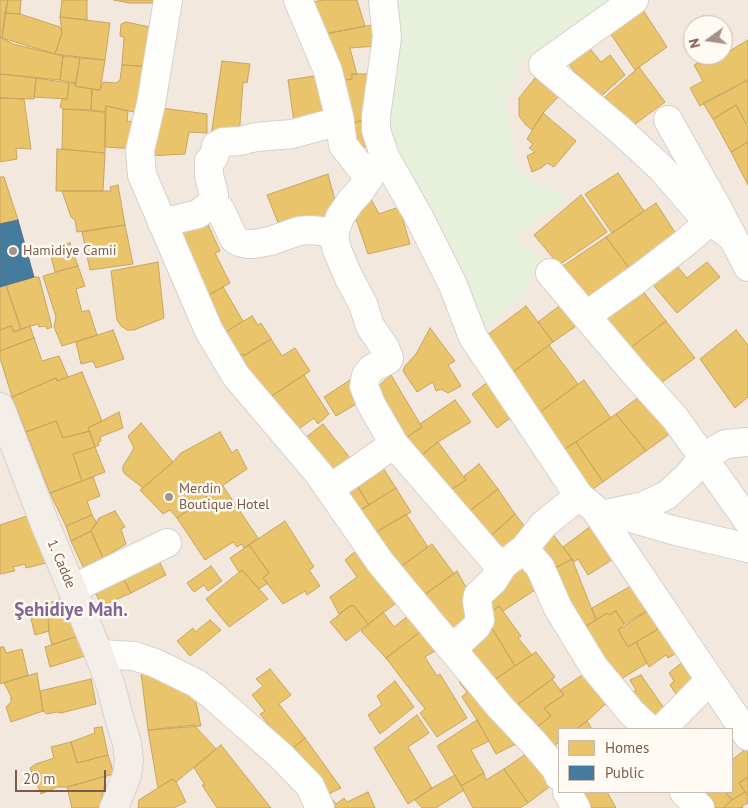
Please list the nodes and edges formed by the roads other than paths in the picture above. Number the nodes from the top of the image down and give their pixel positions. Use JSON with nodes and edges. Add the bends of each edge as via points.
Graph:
{"nodes":[{"id":1,"x":168,"y":0,"type":"edge"},
{"id":2,"x":298,"y":0,"type":"edge"},
{"id":3,"x":383,"y":0,"type":"edge"},
{"id":4,"x":634,"y":0,"type":"edge"},
{"id":5,"x":668,"y":120,"type":"dead end"},
{"id":6,"x":340,"y":121,"type":"junction"},
{"id":7,"x":384,"y":155,"type":"junction"},
{"id":8,"x":369,"y":178,"type":"junction"},
{"id":9,"x":211,"y":204,"type":"junction"},
{"id":10,"x":710,"y":221,"type":"junction"},
{"id":11,"x":162,"y":223,"type":"junction"},
{"id":12,"x":334,"y":234,"type":"junction"},
{"id":13,"x":732,"y":237,"type":"junction"},
{"id":14,"x":748,"y":267,"type":"edge"},
{"id":15,"x":550,"y":273,"type":"dead end"},
{"id":16,"x":586,"y":316,"type":"junction"},
{"id":17,"x":0,"y":407,"type":"edge"},
{"id":18,"x":748,"y":442,"type":"edge"},
{"id":19,"x":394,"y":444,"type":"junction"},
{"id":20,"x":703,"y":457,"type":"junction"},
{"id":21,"x":329,"y":489,"type":"junction"},
{"id":22,"x":595,"y":506,"type":"junction"},
{"id":23,"x":748,"y":521,"type":"edge"},
{"id":24,"x":167,"y":543,"type":"dead end"},
{"id":25,"x":748,"y":548,"type":"edge"},
{"id":26,"x":524,"y":549,"type":"junction"},
{"id":27,"x":501,"y":568,"type":"junction"},
{"id":28,"x":72,"y":589,"type":"junction"},
{"id":29,"x":452,"y":649,"type":"junction"},
{"id":30,"x":99,"y":654,"type":"junction"},
{"id":31,"x":710,"y":680,"type":"junction"},
{"id":32,"x":648,"y":728,"type":"edge"},
{"id":33,"x":663,"y":728,"type":"edge"},
{"id":34,"x":748,"y":736,"type":"edge"},
{"id":35,"x":558,"y":774,"type":"edge"},
{"id":36,"x":568,"y":793,"type":"edge"},
{"id":37,"x":685,"y":793,"type":"edge"},
{"id":38,"x":114,"y":808,"type":"edge"},
{"id":39,"x":320,"y":808,"type":"edge"},
{"id":40,"x":576,"y":808,"type":"edge"},
{"id":41,"x":700,"y":808,"type":"edge"}],
"edges":[{"from":1,"to":11,"type":"street","via":[[140,150],[142,174]]},
{"from":2,"to":6,"type":"street","via":[[328,71]]},
{"from":3,"to":7,"type":"street","via":[[387,37],[376,130]]},
{"from":4,"to":10,"type":"street","via":[[543,65],[661,168]]},
{"from":5,"to":13,"type":"street"},
{"from":6,"to":8,"type":"street","via":[[343,145]]},
{"from":6,"to":9,"type":"street","via":[[292,134],[223,142],[216,146],[214,157],[209,161],[214,195]]},
{"from":7,"to":8,"type":"street"},
{"from":7,"to":22,"type":"street","via":[[448,276],[473,337]]},
{"from":8,"to":12,"type":"street","via":[[340,218]]},
{"from":9,"to":11,"type":"street","via":[[198,214]]},
{"from":9,"to":12,"type":"street","via":[[220,209],[234,239],[247,244],[270,241],[299,231]]},
{"from":10,"to":13,"type":"street"},
{"from":10,"to":16,"type":"street"},
{"from":11,"to":21,"type":"street","via":[[209,331],[236,376]]},
{"from":12,"to":19,"type":"street","via":[[370,326],[389,358],[371,369],[364,386]]},
{"from":13,"to":14,"type":"street"},
{"from":15,"to":16,"type":"street"},
{"from":16,"to":20,"type":"street","via":[[675,418]]},
{"from":17,"to":28,"type":"main road","name":"1. Cadde"},
{"from":18,"to":20,"type":"street","via":[[726,444]]},
{"from":19,"to":21,"type":"street"},
{"from":19,"to":27,"type":"street"},
{"from":20,"to":22,"type":"street","via":[[667,495],[644,506]]},
{"from":20,"to":23,"type":"street"},
{"from":21,"to":29,"type":"street","via":[[380,562]]},
{"from":22,"to":25,"type":"street","via":[[676,531]]},
{"from":22,"to":26,"type":"street","via":[[544,524]]},
{"from":22,"to":31,"type":"street"},
{"from":24,"to":28,"type":"street"},
{"from":26,"to":27,"type":"street"},
{"from":26,"to":32,"type":"street","via":[[540,567],[558,608],[594,667]]},
{"from":27,"to":29,"type":"street","via":[[478,595],[480,620],[476,627]]},
{"from":28,"to":30,"type":"main road","name":"1. Cadde"},
{"from":29,"to":35,"type":"street"},
{"from":30,"to":38,"type":"main road","name":"1. Cadde","via":[[112,686],[129,760],[127,775]]},
{"from":30,"to":39,"type":"street","via":[[141,658],[196,683],[281,756],[310,786]]},
{"from":31,"to":33,"type":"street"},
{"from":31,"to":34,"type":"street"},
{"from":36,"to":40,"type":"street"},
{"from":37,"to":41,"type":"street"}]}
